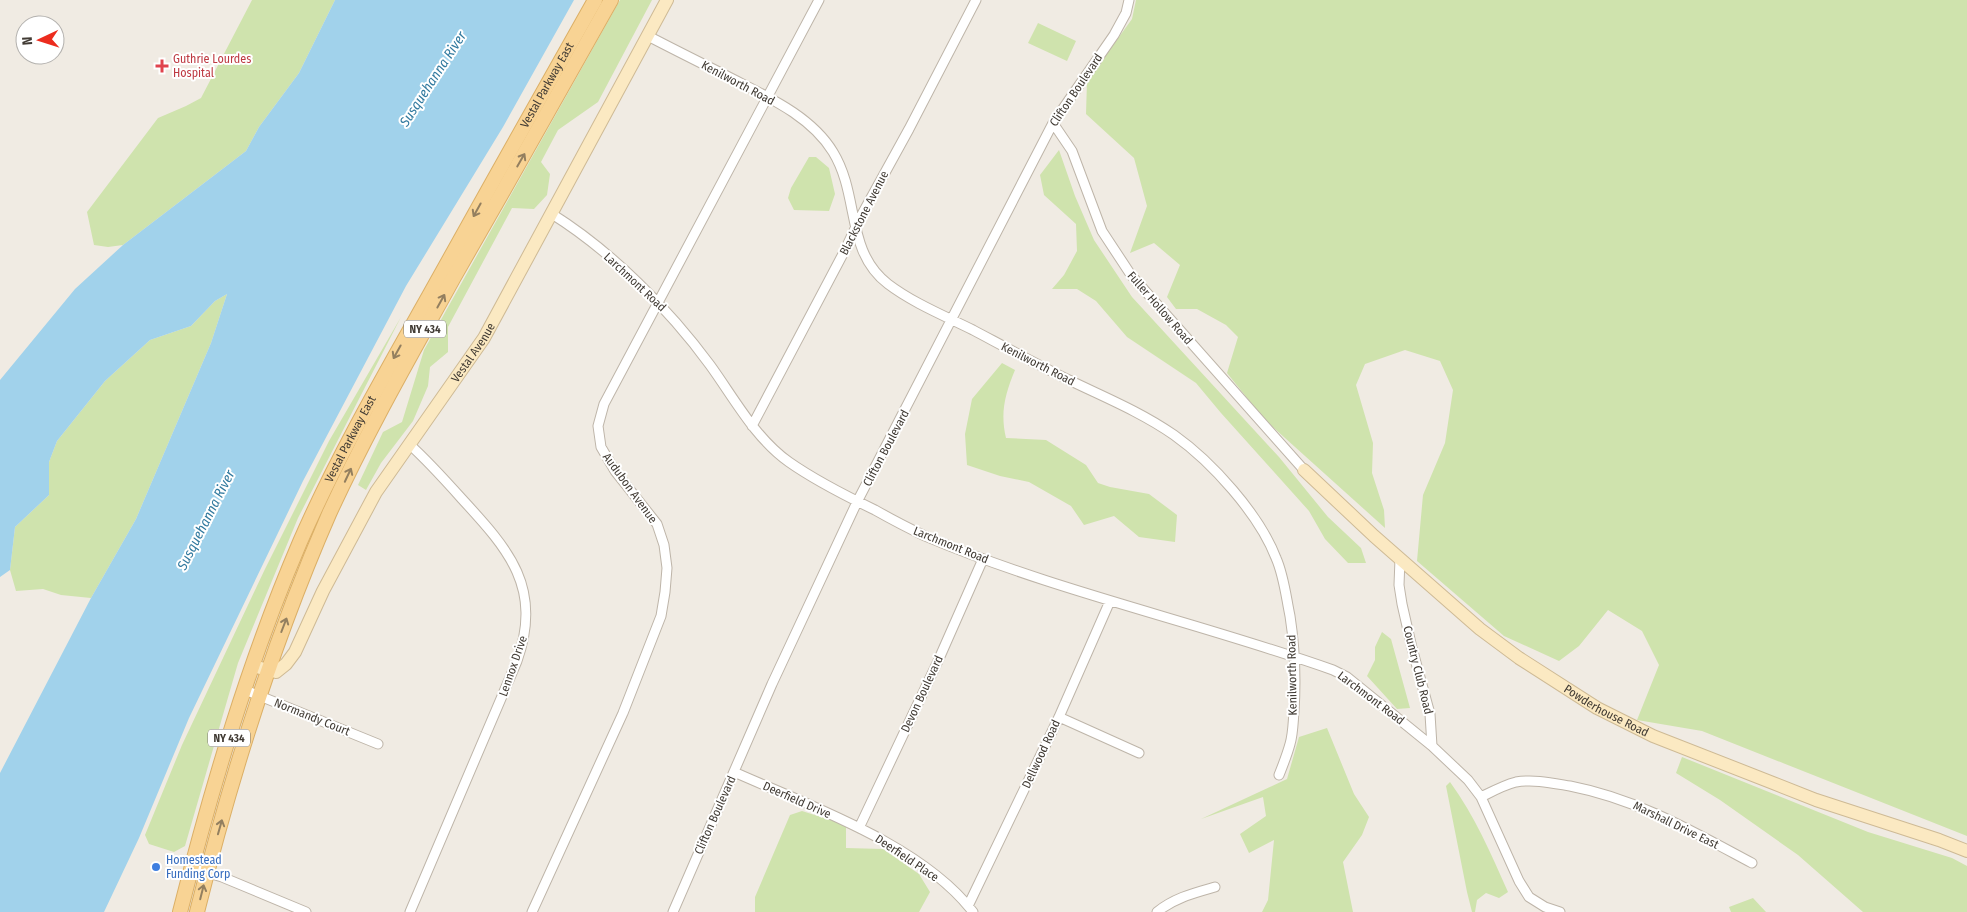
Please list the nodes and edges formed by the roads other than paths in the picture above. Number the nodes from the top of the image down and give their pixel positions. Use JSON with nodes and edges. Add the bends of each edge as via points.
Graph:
{"nodes":[{"id":1,"x":595,"y":0,"type":"edge"},
{"id":2,"x":611,"y":0,"type":"edge"},
{"id":3,"x":667,"y":0,"type":"edge"},
{"id":4,"x":820,"y":0,"type":"edge"},
{"id":5,"x":976,"y":0,"type":"edge"},
{"id":6,"x":1129,"y":0,"type":"edge"},
{"id":7,"x":648,"y":36,"type":"junction"},
{"id":8,"x":768,"y":97,"type":"junction"},
{"id":9,"x":1053,"y":123,"type":"junction"},
{"id":10,"x":552,"y":214,"type":"junction"},
{"id":11,"x":856,"y":228,"type":"junction"},
{"id":12,"x":657,"y":302,"type":"junction"},
{"id":13,"x":952,"y":320,"type":"junction"},
{"id":14,"x":752,"y":426,"type":"junction"},
{"id":15,"x":409,"y":444,"type":"junction"},
{"id":16,"x":1304,"y":470,"type":"joint"},
{"id":17,"x":857,"y":502,"type":"junction"},
{"id":18,"x":1400,"y":558,"type":"junction"},
{"id":19,"x":983,"y":559,"type":"junction"},
{"id":20,"x":1110,"y":601,"type":"junction"},
{"id":21,"x":1295,"y":658,"type":"junction"},
{"id":22,"x":253,"y":666,"type":"junction"},
{"id":23,"x":267,"y":671,"type":"junction"},
{"id":24,"x":245,"y":690,"type":"junction"},
{"id":25,"x":259,"y":696,"type":"junction"},
{"id":26,"x":1059,"y":717,"type":"junction"},
{"id":27,"x":378,"y":744,"type":"dead end"},
{"id":28,"x":1432,"y":746,"type":"junction"},
{"id":29,"x":1139,"y":754,"type":"dead end"},
{"id":30,"x":734,"y":772,"type":"junction"},
{"id":31,"x":1279,"y":775,"type":"dead end"},
{"id":32,"x":1481,"y":797,"type":"junction"},
{"id":33,"x":859,"y":828,"type":"junction"},
{"id":34,"x":1967,"y":851,"type":"edge"},
{"id":35,"x":1752,"y":863,"type":"dead end"},
{"id":36,"x":192,"y":868,"type":"junction"},
{"id":37,"x":207,"y":872,"type":"junction"},
{"id":38,"x":1215,"y":887,"type":"dead end"},
{"id":39,"x":971,"y":909,"type":"edge"},
{"id":40,"x":180,"y":912,"type":"edge"},
{"id":41,"x":197,"y":912,"type":"edge"},
{"id":42,"x":306,"y":912,"type":"edge"},
{"id":43,"x":410,"y":912,"type":"edge"},
{"id":44,"x":532,"y":912,"type":"edge"},
{"id":45,"x":673,"y":912,"type":"edge"},
{"id":46,"x":1157,"y":912,"type":"edge"},
{"id":47,"x":1560,"y":912,"type":"edge"}],
"edges":[{"from":1,"to":22,"type":"main road","name":"Vestal Parkway East","number":"NY 434","one_way":true,"via":[[343,450],[300,542]]},
{"from":23,"to":2,"type":"main road","name":"Vestal Parkway East","number":"NY 434","one_way":true,"via":[[330,513],[372,426]]},
{"from":3,"to":7,"type":"street","name":"Vestal Avenue"},
{"from":4,"to":8,"type":"street","name":"Audubon Avenue"},
{"from":5,"to":11,"type":"street","name":"Blackstone Avenue"},
{"from":6,"to":9,"type":"street","name":"Clifton Boulevard","via":[[1114,35]]},
{"from":7,"to":8,"type":"street","name":"Kenilworth Road"},
{"from":7,"to":10,"type":"street","name":"Vestal Avenue"},
{"from":8,"to":11,"type":"street","name":"Kenilworth Road","via":[[805,121],[827,142],[847,181]]},
{"from":8,"to":12,"type":"street","name":"Audubon Avenue"},
{"from":9,"to":13,"type":"street","name":"Clifton Boulevard"},
{"from":9,"to":16,"type":"street","name":"Fuller Hollow Road","via":[[1072,151],[1102,231],[1131,275]]},
{"from":10,"to":12,"type":"street","name":"Larchmont Road","via":[[569,224],[624,270]]},
{"from":10,"to":15,"type":"street","name":"Vestal Avenue","via":[[484,338]]},
{"from":11,"to":13,"type":"street","name":"Kenilworth Road","via":[[864,255],[888,285]]},
{"from":11,"to":14,"type":"street","name":"Blackstone Avenue"},
{"from":12,"to":14,"type":"street","name":"Larchmont Road","via":[[709,364]]},
{"from":12,"to":44,"type":"street","name":"Audubon Avenue","via":[[604,404],[598,436],[605,457],[651,515],[660,533],[667,568],[661,616],[623,713]]},
{"from":13,"to":17,"type":"street","name":"Clifton Boulevard"},
{"from":13,"to":21,"type":"street","name":"Kenilworth Road","via":[[1138,413],[1174,435],[1209,463],[1248,511],[1278,561]]},
{"from":14,"to":17,"type":"street","name":"Larchmont Road","via":[[788,462]]},
{"from":15,"to":23,"type":"street","name":"Vestal Avenue","via":[[361,518],[295,652],[279,670]]},
{"from":15,"to":43,"type":"street","name":"Lennox Drive","via":[[484,523],[512,559],[523,588],[526,616],[517,661]]},
{"from":16,"to":18,"type":"street","name":"Powderhouse Road"},
{"from":17,"to":19,"type":"street","name":"Larchmont Road","via":[[922,535]]},
{"from":17,"to":30,"type":"street","name":"Clifton Boulevard"},
{"from":18,"to":28,"type":"street","name":"Country Club Road","via":[[1399,585],[1430,714]]},
{"from":18,"to":34,"type":"street","name":"Powderhouse Road","via":[[1503,647],[1610,715],[1653,736],[1773,784]]},
{"from":19,"to":20,"type":"street","name":"Larchmont Road"},
{"from":19,"to":33,"type":"street","name":"Devon Boulevard"},
{"from":20,"to":21,"type":"street","name":"Larchmont Road"},
{"from":20,"to":26,"type":"street","name":"Dellwood Road"},
{"from":21,"to":28,"type":"street","name":"Larchmont Road","via":[[1347,677]]},
{"from":21,"to":31,"type":"street","name":"Kenilworth Road","via":[[1292,734]]},
{"from":22,"to":23,"type":"street"},
{"from":22,"to":24,"type":"main road","name":"Vestal Parkway East","number":"NY 434"},
{"from":23,"to":25,"type":"main road","name":"Vestal Parkway East","number":"NY 434"},
{"from":24,"to":25,"type":"street","name":"Normandy Court"},
{"from":24,"to":36,"type":"main road","name":"Vestal Parkway East","number":"NY 434"},
{"from":25,"to":27,"type":"street","name":"Normandy Court"},
{"from":37,"to":25,"type":"main road","name":"Vestal Parkway East","number":"NY 434","one_way":true},
{"from":26,"to":29,"type":"street"},
{"from":26,"to":39,"type":"street","name":"Dellwood Road"},
{"from":28,"to":32,"type":"street"},
{"from":30,"to":33,"type":"street","name":"Deerfield Drive"},
{"from":30,"to":45,"type":"street","name":"Clifton Boulevard"},
{"from":32,"to":35,"type":"street","name":"Marshall Drive East","via":[[1503,786],[1532,781],[1597,791],[1678,823]]},
{"from":32,"to":47,"type":"street","via":[[1524,890],[1536,903]]},
{"from":33,"to":39,"type":"street","name":"Deerfield Place","via":[[932,872]]},
{"from":36,"to":37,"type":"street"},
{"from":36,"to":40,"type":"main road","name":"Vestal Parkway East","number":"NY 434"},
{"from":41,"to":37,"type":"main road","name":"Vestal Parkway East","number":"NY 434","one_way":true},
{"from":37,"to":42,"type":"street"},
{"from":38,"to":46,"type":"street","via":[[1183,896]]}]}
